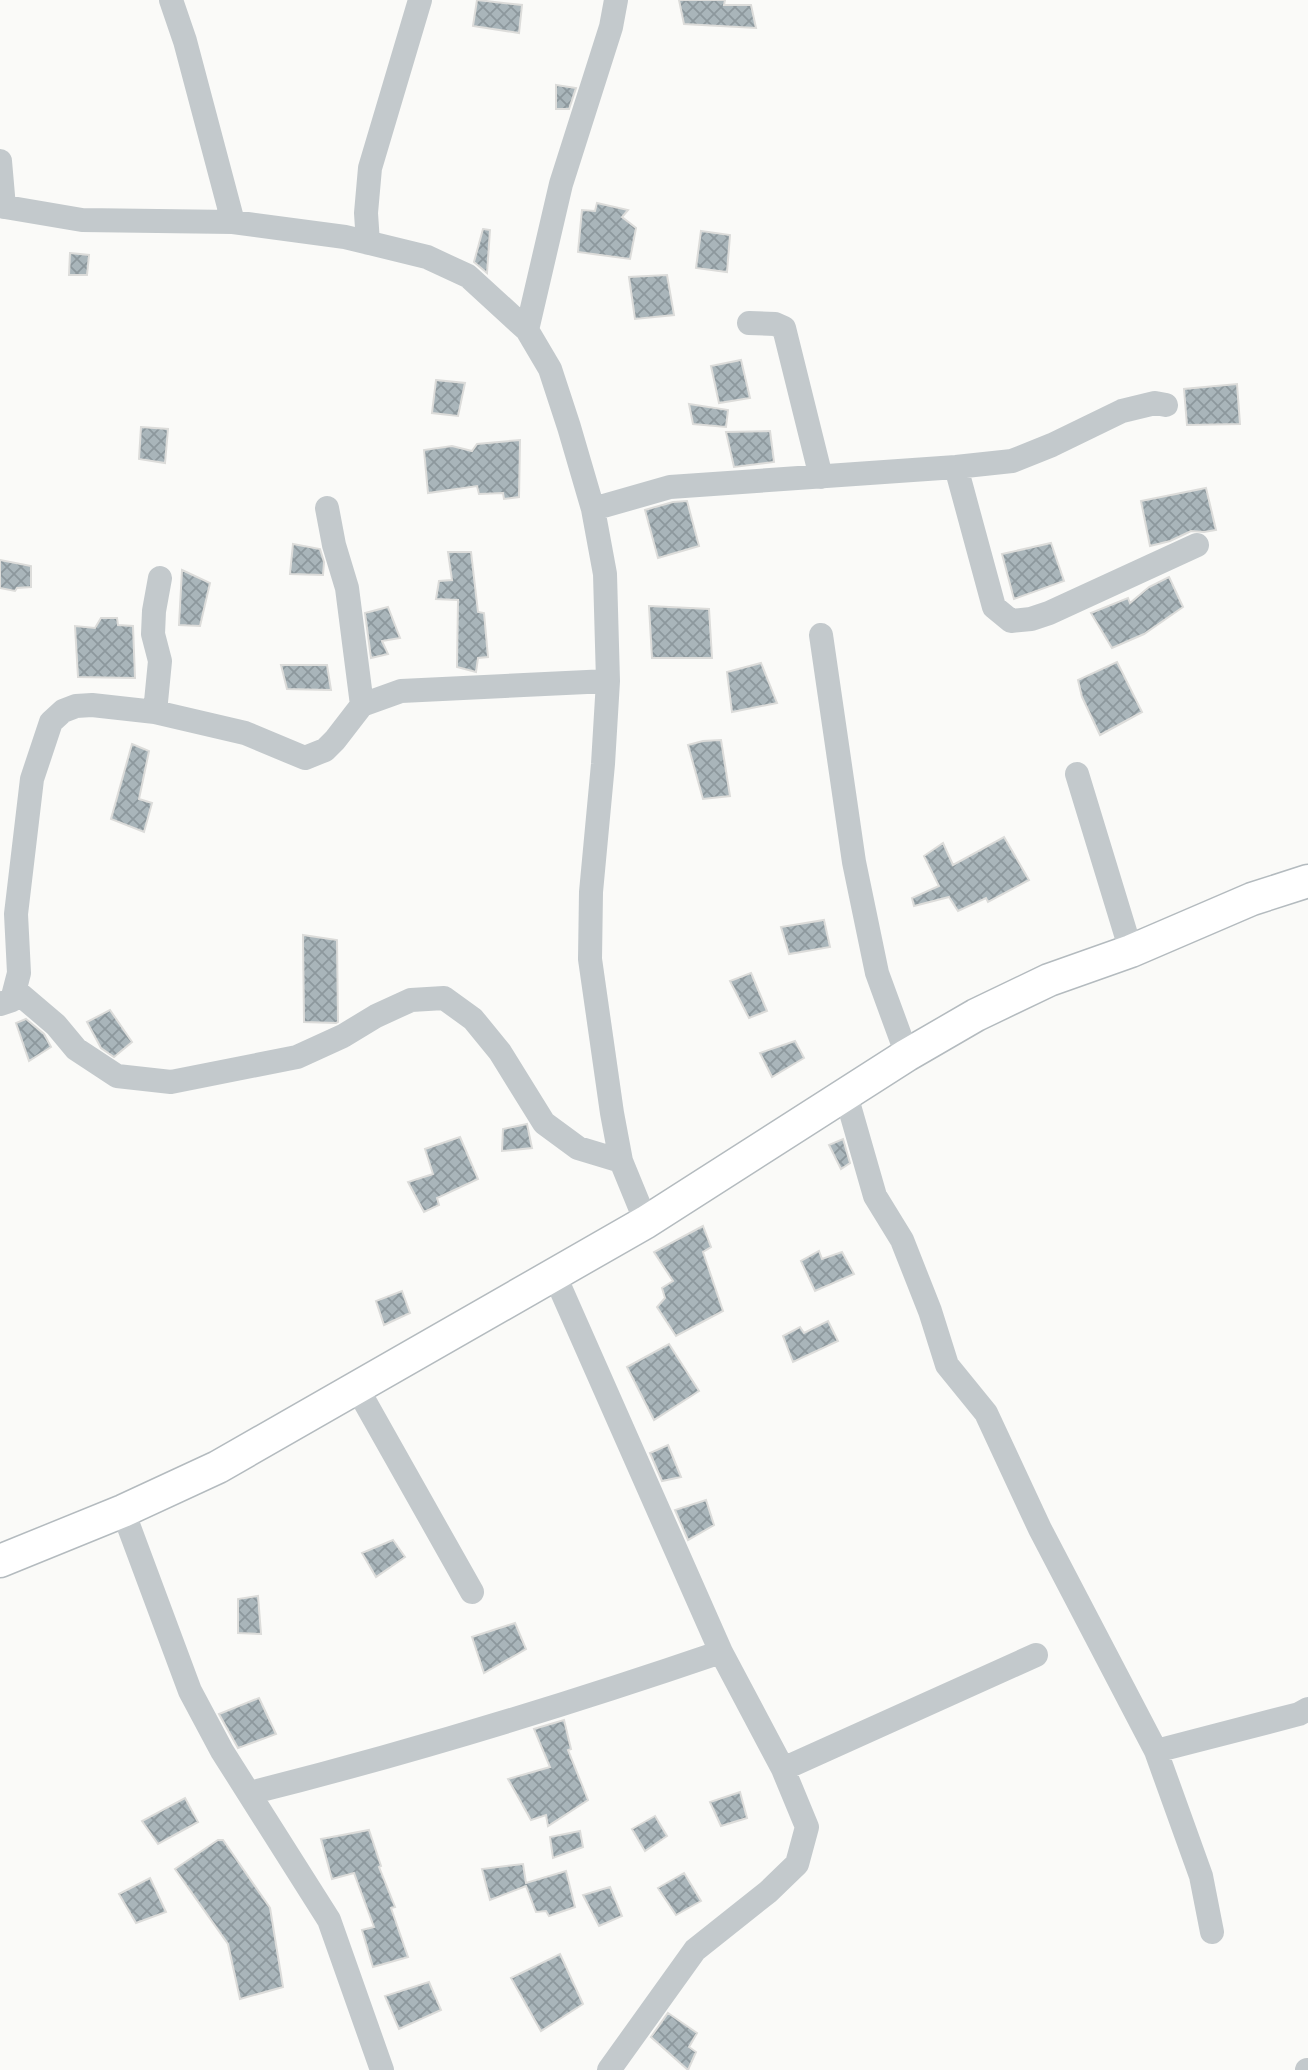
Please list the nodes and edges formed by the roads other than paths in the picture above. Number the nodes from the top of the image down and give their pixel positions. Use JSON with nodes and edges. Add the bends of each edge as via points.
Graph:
{"nodes":[{"id":1,"x":171,"y":0,"type":"edge"},
{"id":2,"x":419,"y":0,"type":"edge"},
{"id":3,"x":616,"y":0,"type":"edge"},
{"id":4,"x":0,"y":161,"type":"edge"},
{"id":5,"x":2,"y":207,"type":"edge"},
{"id":6,"x":233,"y":222,"type":"junction"},
{"id":7,"x":368,"y":243,"type":"junction"},
{"id":8,"x":750,"y":323,"type":"dead end"},
{"id":9,"x":527,"y":330,"type":"junction"},
{"id":10,"x":1166,"y":405,"type":"dead end"},
{"id":11,"x":956,"y":467,"type":"junction"},
{"id":12,"x":821,"y":477,"type":"junction"},
{"id":13,"x":327,"y":508,"type":"dead end"},
{"id":14,"x":593,"y":509,"type":"junction"},
{"id":15,"x":1198,"y":545,"type":"dead end"},
{"id":16,"x":160,"y":578,"type":"dead end"},
{"id":17,"x":821,"y":635,"type":"dead end"},
{"id":18,"x":608,"y":681,"type":"junction"},
{"id":19,"x":362,"y":705,"type":"junction"},
{"id":20,"x":155,"y":712,"type":"junction"},
{"id":21,"x":1077,"y":774,"type":"dead end"},
{"id":22,"x":1308,"y":881,"type":"edge"},
{"id":23,"x":1131,"y":951,"type":"junction"},
{"id":24,"x":8,"y":998,"type":"edge"},
{"id":25,"x":907,"y":1055,"type":"junction"},
{"id":26,"x":846,"y":1095,"type":"junction"},
{"id":27,"x":621,"y":1161,"type":"junction"},
{"id":28,"x":646,"y":1222,"type":"junction"},
{"id":29,"x":555,"y":1276,"type":"junction"},
{"id":30,"x":357,"y":1388,"type":"junction"},
{"id":31,"x":122,"y":1511,"type":"junction"},
{"id":32,"x":0,"y":1562,"type":"edge"},
{"id":33,"x":472,"y":1592,"type":"dead end"},
{"id":34,"x":721,"y":1652,"type":"junction"},
{"id":35,"x":1036,"y":1656,"type":"dead end"},
{"id":36,"x":1308,"y":1709,"type":"edge"},
{"id":37,"x":1156,"y":1751,"type":"junction"},
{"id":38,"x":783,"y":1769,"type":"junction"},
{"id":39,"x":250,"y":1794,"type":"junction"},
{"id":40,"x":1212,"y":1932,"type":"dead end"},
{"id":41,"x":382,"y":2070,"type":"edge"},
{"id":42,"x":609,"y":2070,"type":"edge"}],
"edges":[{"from":1,"to":6,"type":"street"},
{"from":2,"to":7,"type":"street","via":[[370,168]]},
{"from":3,"to":9,"type":"street","via":[[561,184]]},
{"from":4,"to":5,"type":"street"},
{"from":5,"to":6,"type":"street","via":[[82,220]]},
{"from":6,"to":7,"type":"street"},
{"from":7,"to":9,"type":"street","via":[[427,257],[468,276]]},
{"from":8,"to":12,"type":"street","via":[[784,328]]},
{"from":9,"to":14,"type":"street","via":[[550,369]]},
{"from":10,"to":11,"type":"street","via":[[1122,411],[1012,461]]},
{"from":11,"to":12,"type":"street"},
{"from":11,"to":15,"type":"street","via":[[995,607],[1011,621],[1049,613]]},
{"from":12,"to":14,"type":"street","via":[[670,487]]},
{"from":13,"to":19,"type":"street","via":[[347,588]]},
{"from":14,"to":18,"type":"street","via":[[605,574]]},
{"from":16,"to":20,"type":"street","via":[[153,611],[160,661]]},
{"from":17,"to":25,"type":"street","via":[[857,874],[877,973]]},
{"from":18,"to":19,"type":"street","via":[[401,691]]},
{"from":18,"to":27,"type":"street","via":[[590,959]]},
{"from":19,"to":20,"type":"street","via":[[330,745],[305,758],[245,733]]},
{"from":20,"to":24,"type":"street","via":[[76,706],[51,722],[32,779],[16,914],[19,973]]},
{"from":21,"to":23,"type":"street"},
{"from":22,"to":23,"type":"main road","via":[[1252,899]]},
{"from":23,"to":25,"type":"main road","via":[[1019,993]]},
{"from":24,"to":27,"type":"street","via":[[56,1025],[76,1049],[117,1076],[172,1082],[297,1057],[411,1000],[444,998],[473,1019],[500,1052],[544,1123],[578,1148]]},
{"from":25,"to":26,"type":"main road"},
{"from":26,"to":28,"type":"main road"},
{"from":26,"to":37,"type":"street","via":[[875,1196],[902,1240],[947,1365],[986,1413],[1040,1530]]},
{"from":27,"to":28,"type":"street"},
{"from":28,"to":29,"type":"main road"},
{"from":29,"to":30,"type":"main road"},
{"from":29,"to":34,"type":"street"},
{"from":30,"to":31,"type":"main road","via":[[218,1467]]},
{"from":30,"to":33,"type":"street"},
{"from":31,"to":32,"type":"main road"},
{"from":31,"to":39,"type":"street","via":[[190,1691]]},
{"from":34,"to":38,"type":"street"},
{"from":34,"to":39,"type":"street","via":[[577,1701]]},
{"from":35,"to":38,"type":"street"},
{"from":36,"to":37,"type":"street"},
{"from":37,"to":40,"type":"street","via":[[1201,1876]]},
{"from":38,"to":42,"type":"street","via":[[807,1827],[797,1864],[695,1951]]},
{"from":39,"to":41,"type":"street","via":[[329,1920]]}]}
